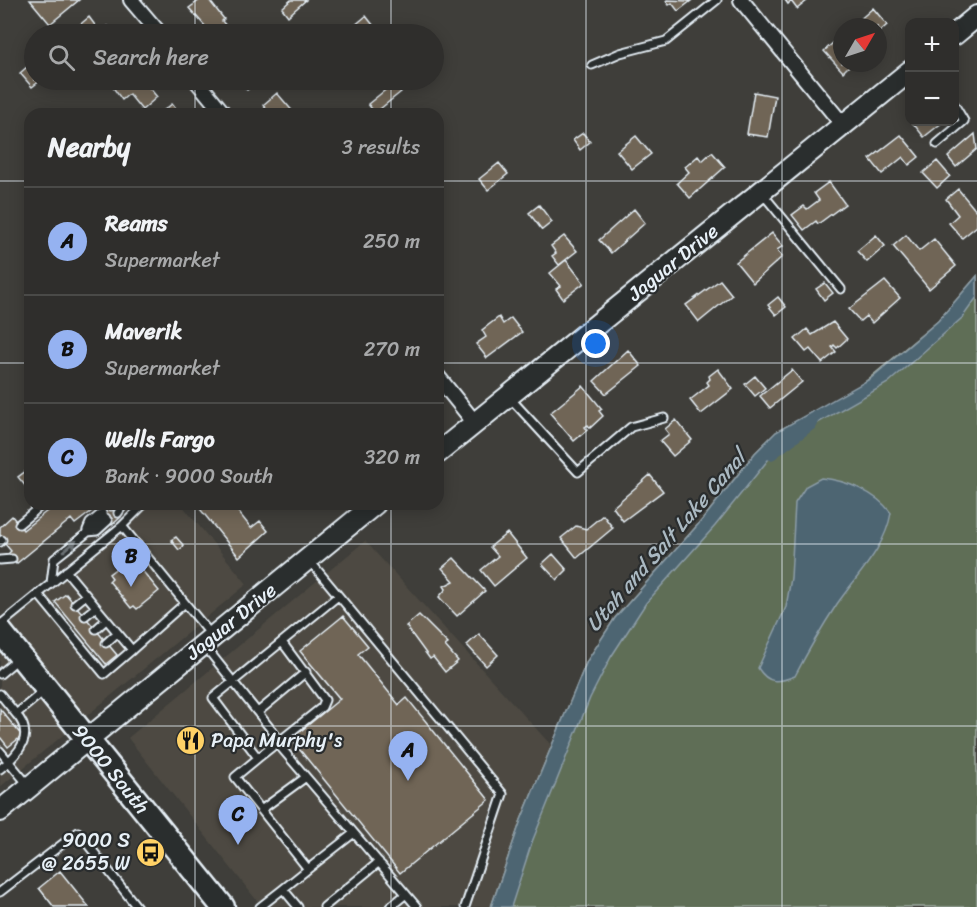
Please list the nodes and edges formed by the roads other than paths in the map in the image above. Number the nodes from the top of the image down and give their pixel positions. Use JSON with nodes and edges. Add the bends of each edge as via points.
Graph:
{"nodes":[{"id":1,"x":131,"y":0,"type":"edge"},
{"id":2,"x":717,"y":0,"type":"edge"},
{"id":3,"x":741,"y":0,"type":"edge"},
{"id":4,"x":977,"y":16,"type":"edge"},
{"id":5,"x":151,"y":24,"type":"edge"},
{"id":6,"x":959,"y":31,"type":"edge"},
{"id":7,"x":592,"y":65,"type":"dead end"},
{"id":8,"x":908,"y":72,"type":"edge"},
{"id":9,"x":204,"y":90,"type":"edge"},
{"id":10,"x":219,"y":108,"type":"edge"},
{"id":11,"x":959,"y":112,"type":"edge"},
{"id":12,"x":843,"y":125,"type":"junction"},
{"id":13,"x":959,"y":125,"type":"edge"},
{"id":14,"x":958,"y":126,"type":"edge"},
{"id":15,"x":937,"y":144,"type":"dead end"},
{"id":16,"x":761,"y":191,"type":"junction"},
{"id":17,"x":841,"y":289,"type":"dead end"},
{"id":18,"x":444,"y":384,"type":"edge"},
{"id":19,"x":508,"y":396,"type":"junction"},
{"id":20,"x":664,"y":418,"type":"dead end"},
{"id":21,"x":475,"y":423,"type":"junction"},
{"id":22,"x":444,"y":448,"type":"edge"},
{"id":23,"x":36,"y":510,"type":"edge"},
{"id":24,"x":138,"y":510,"type":"edge"},
{"id":25,"x":368,"y":510,"type":"edge"},
{"id":26,"x":105,"y":517,"type":"dead end"},
{"id":27,"x":19,"y":524,"type":"dead end"},
{"id":28,"x":122,"y":526,"type":"junction"},
{"id":29,"x":12,"y":559,"type":"dead end"},
{"id":30,"x":308,"y":559,"type":"junction"},
{"id":31,"x":0,"y":560,"type":"edge"},
{"id":32,"x":66,"y":571,"type":"junction"},
{"id":33,"x":51,"y":583,"type":"junction"},
{"id":34,"x":38,"y":594,"type":"junction"},
{"id":35,"x":86,"y":595,"type":"junction"},
{"id":36,"x":338,"y":596,"type":"junction"},
{"id":37,"x":185,"y":603,"type":"junction"},
{"id":38,"x":75,"y":604,"type":"dead end"},
{"id":39,"x":96,"y":607,"type":"junction"},
{"id":40,"x":85,"y":616,"type":"dead end"},
{"id":41,"x":106,"y":620,"type":"junction"},
{"id":42,"x":0,"y":625,"type":"edge"},
{"id":43,"x":96,"y":629,"type":"dead end"},
{"id":44,"x":0,"y":631,"type":"edge"},
{"id":45,"x":117,"y":633,"type":"junction"},
{"id":46,"x":208,"y":640,"type":"junction"},
{"id":47,"x":282,"y":642,"type":"junction"},
{"id":48,"x":106,"y":643,"type":"dead end"},
{"id":49,"x":132,"y":650,"type":"junction"},
{"id":50,"x":21,"y":656,"type":"junction"},
{"id":51,"x":306,"y":672,"type":"junction"},
{"id":52,"x":0,"y":674,"type":"edge"},
{"id":53,"x":234,"y":681,"type":"junction"},
{"id":54,"x":46,"y":688,"type":"junction"},
{"id":55,"x":0,"y":694,"type":"edge"},
{"id":56,"x":258,"y":712,"type":"junction"},
{"id":57,"x":16,"y":714,"type":"junction"},
{"id":58,"x":88,"y":739,"type":"junction"},
{"id":59,"x":277,"y":743,"type":"junction"},
{"id":60,"x":0,"y":751,"type":"edge"},
{"id":61,"x":258,"y":758,"type":"junction"},
{"id":62,"x":9,"y":762,"type":"junction"},
{"id":63,"x":0,"y":769,"type":"edge"},
{"id":64,"x":306,"y":777,"type":"junction"},
{"id":65,"x":29,"y":787,"type":"junction"},
{"id":66,"x":261,"y":810,"type":"junction"},
{"id":67,"x":0,"y":811,"type":"edge"},
{"id":68,"x":354,"y":833,"type":"junction"},
{"id":69,"x":379,"y":862,"type":"junction"},
{"id":70,"x":308,"y":868,"type":"junction"},
{"id":71,"x":283,"y":889,"type":"junction"},
{"id":72,"x":0,"y":892,"type":"edge"},
{"id":73,"x":406,"y":894,"type":"junction"},
{"id":74,"x":137,"y":907,"type":"edge"},
{"id":75,"x":223,"y":907,"type":"edge"},
{"id":76,"x":260,"y":907,"type":"edge"},
{"id":77,"x":298,"y":907,"type":"edge"},
{"id":78,"x":324,"y":907,"type":"edge"},
{"id":79,"x":390,"y":907,"type":"edge"},
{"id":80,"x":417,"y":907,"type":"edge"},
{"id":81,"x":465,"y":907,"type":"edge"}],
"edges":[{"from":1,"to":5,"type":"street"},
{"from":2,"to":7,"type":"lane","via":[[666,41]]},
{"from":3,"to":12,"type":"street"},
{"from":4,"to":6,"type":"main road"},
{"from":8,"to":12,"type":"main road","name":"Jaguar Drive"},
{"from":9,"to":10,"type":"street"},
{"from":11,"to":13,"type":"lane","via":[[964,121]]},
{"from":12,"to":16,"type":"main road","name":"Jaguar Drive"},
{"from":14,"to":15,"type":"lane"},
{"from":16,"to":17,"type":"lane"},
{"from":16,"to":19,"type":"main road","name":"Jaguar Drive"},
{"from":18,"to":21,"type":"street"},
{"from":19,"to":20,"type":"lane","via":[[578,472],[631,427]]},
{"from":19,"to":21,"type":"main road","name":"Jaguar Drive"},
{"from":21,"to":22,"type":"main road","name":"Jaguar Drive"},
{"from":23,"to":27,"type":"lane"},
{"from":24,"to":28,"type":"lane"},
{"from":25,"to":30,"type":"main road","name":"Jaguar Drive"},
{"from":33,"to":26,"type":"lane","one_way":true,"via":[[54,560]]},
{"from":28,"to":32,"type":"lane"},
{"from":28,"to":37,"type":"lane"},
{"from":29,"to":31,"type":"lane"},
{"from":30,"to":36,"type":"lane"},
{"from":30,"to":46,"type":"main road","name":"Jaguar Drive"},
{"from":32,"to":33,"type":"lane"},
{"from":32,"to":35,"type":"lane"},
{"from":33,"to":34,"type":"lane"},
{"from":34,"to":42,"type":"lane"},
{"from":34,"to":49,"type":"lane","via":[[93,654],[104,674]]},
{"from":35,"to":38,"type":"lane"},
{"from":35,"to":39,"type":"lane"},
{"from":36,"to":47,"type":"lane"},
{"from":36,"to":81,"type":"lane","via":[[503,794]]},
{"from":37,"to":46,"type":"lane"},
{"from":37,"to":49,"type":"lane"},
{"from":39,"to":40,"type":"lane"},
{"from":39,"to":41,"type":"lane"},
{"from":41,"to":43,"type":"lane"},
{"from":41,"to":45,"type":"lane"},
{"from":44,"to":50,"type":"main road","name":"9000 South"},
{"from":45,"to":48,"type":"lane"},
{"from":45,"to":49,"type":"lane"},
{"from":46,"to":53,"type":"lane"},
{"from":46,"to":58,"type":"main road","name":"Jaguar Drive"},
{"from":47,"to":51,"type":"lane"},
{"from":47,"to":53,"type":"lane"},
{"from":50,"to":52,"type":"lane"},
{"from":50,"to":54,"type":"main road","name":"9000 South"},
{"from":51,"to":56,"type":"lane"},
{"from":51,"to":59,"type":"lane","via":[[325,700],[322,707]]},
{"from":53,"to":56,"type":"lane"},
{"from":53,"to":61,"type":"lane","via":[[213,698]]},
{"from":54,"to":57,"type":"lane"},
{"from":54,"to":58,"type":"main road","name":"9000 South"},
{"from":55,"to":57,"type":"lane"},
{"from":56,"to":59,"type":"lane","via":[[277,737]]},
{"from":57,"to":62,"type":"lane","via":[[25,724],[25,739]]},
{"from":58,"to":65,"type":"main road","name":"Jaguar Drive"},
{"from":58,"to":75,"type":"main road","name":"9000 South"},
{"from":59,"to":61,"type":"lane"},
{"from":59,"to":64,"type":"lane"},
{"from":60,"to":62,"type":"lane"},
{"from":61,"to":66,"type":"lane","via":[[235,777]]},
{"from":62,"to":63,"type":"lane"},
{"from":62,"to":65,"type":"lane"},
{"from":64,"to":66,"type":"lane"},
{"from":64,"to":68,"type":"lane"},
{"from":65,"to":67,"type":"main road","name":"Jaguar Drive"},
{"from":66,"to":70,"type":"lane"},
{"from":68,"to":69,"type":"lane"},
{"from":68,"to":70,"type":"lane"},
{"from":69,"to":73,"type":"lane"},
{"from":69,"to":78,"type":"lane"},
{"from":70,"to":71,"type":"lane"},
{"from":71,"to":76,"type":"lane"},
{"from":71,"to":77,"type":"lane"},
{"from":72,"to":74,"type":"lane","via":[[78,832]]},
{"from":73,"to":79,"type":"lane"},
{"from":73,"to":80,"type":"lane"}]}
